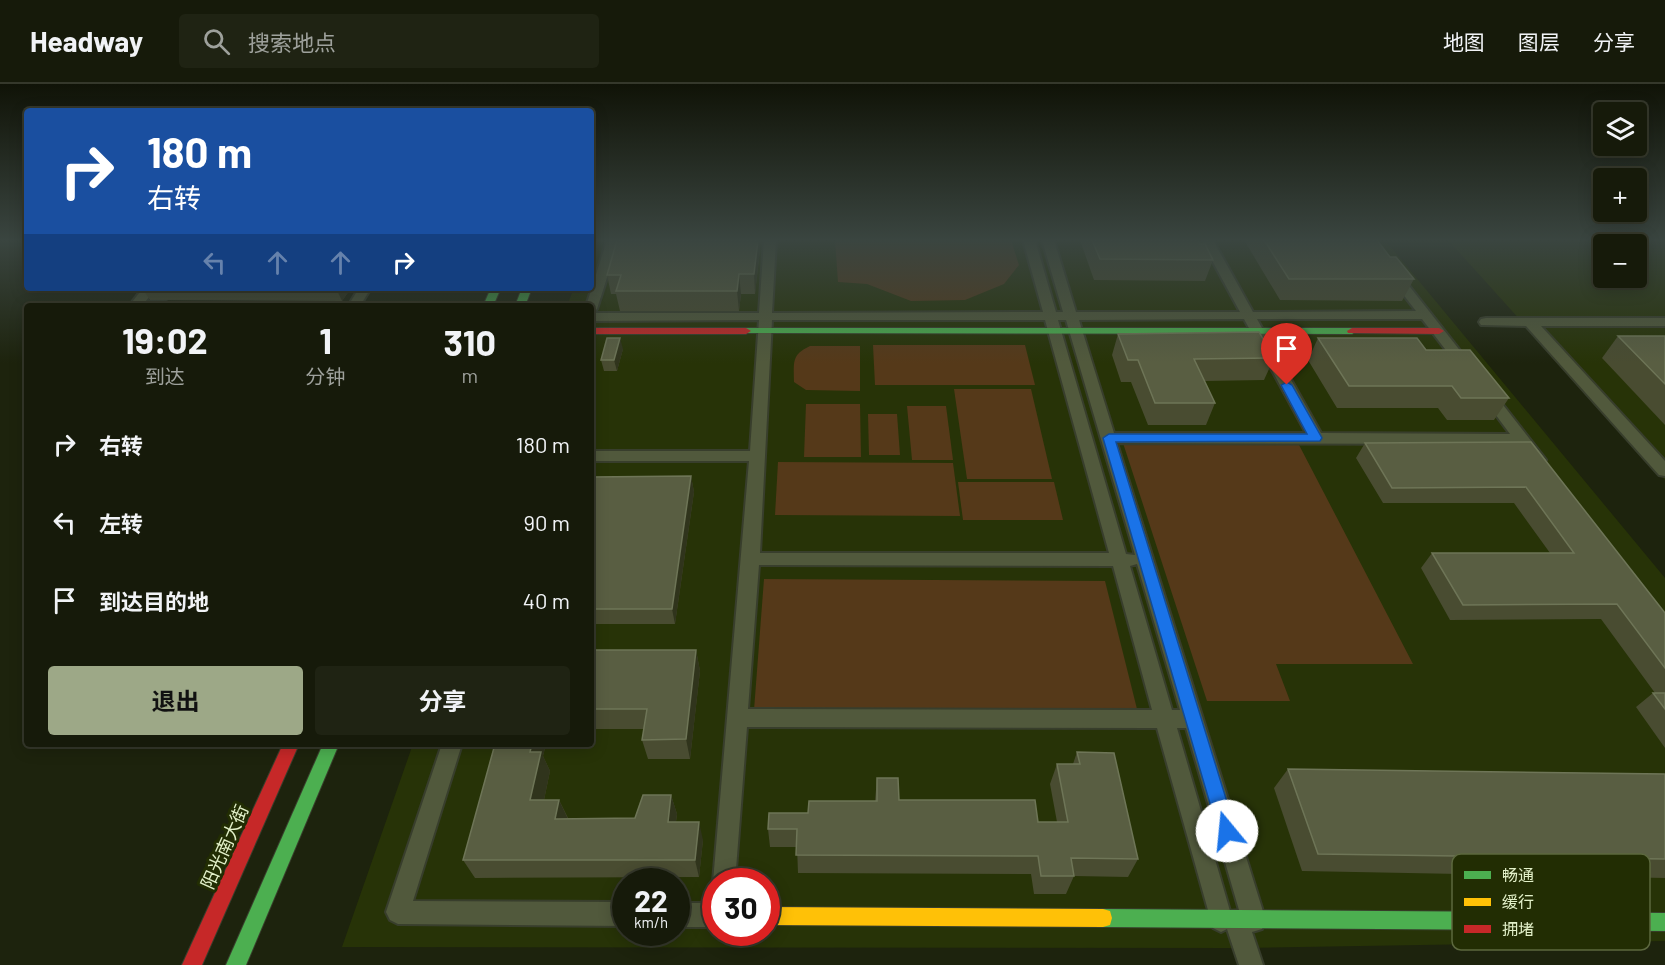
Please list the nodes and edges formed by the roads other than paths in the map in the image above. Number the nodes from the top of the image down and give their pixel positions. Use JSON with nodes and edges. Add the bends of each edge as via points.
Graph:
{"nodes":[{"id":1,"x":600,"y":281,"type":"edge"},
{"id":2,"x":768,"y":281,"type":"edge"},
{"id":3,"x":1041,"y":281,"type":"edge"},
{"id":4,"x":1061,"y":281,"type":"edge"},
{"id":5,"x":1230,"y":281,"type":"edge"},
{"id":6,"x":1399,"y":281,"type":"edge"},
{"id":7,"x":148,"y":291,"type":"edge"},
{"id":8,"x":138,"y":303,"type":"edge"},
{"id":9,"x":593,"y":303,"type":"edge"},
{"id":10,"x":1425,"y":315,"type":"junction"},
{"id":11,"x":1249,"y":316,"type":"junction"},
{"id":12,"x":594,"y":317,"type":"edge"},
{"id":13,"x":1486,"y":322,"type":"dead end"},
{"id":14,"x":1530,"y":322,"type":"junction"},
{"id":15,"x":1665,"y":322,"type":"edge"},
{"id":16,"x":766,"y":324,"type":"junction"},
{"id":17,"x":1053,"y":324,"type":"junction"},
{"id":18,"x":1075,"y":324,"type":"junction"},
{"id":19,"x":594,"y":331,"type":"edge"},
{"id":20,"x":1439,"y":331,"type":"junction"},
{"id":21,"x":1257,"y":332,"type":"junction"},
{"id":22,"x":1109,"y":438,"type":"junction"},
{"id":23,"x":1316,"y":438,"type":"junction"},
{"id":24,"x":1521,"y":439,"type":"junction"},
{"id":25,"x":594,"y":456,"type":"edge"},
{"id":26,"x":756,"y":456,"type":"junction"},
{"id":27,"x":1665,"y":471,"type":"edge"},
{"id":28,"x":1550,"y":476,"type":"edge"},
{"id":29,"x":750,"y":559,"type":"junction"},
{"id":30,"x":1120,"y":560,"type":"junction"},
{"id":31,"x":1146,"y":560,"type":"junction"},
{"id":32,"x":736,"y":718,"type":"junction"},
{"id":33,"x":1165,"y":719,"type":"junction"},
{"id":34,"x":1193,"y":719,"type":"junction"},
{"id":35,"x":290,"y":747,"type":"edge"},
{"id":36,"x":330,"y":747,"type":"edge"},
{"id":37,"x":451,"y":747,"type":"edge"},
{"id":38,"x":725,"y":868,"type":"edge"},
{"id":39,"x":612,"y":914,"type":"edge"},
{"id":40,"x":780,"y":916,"type":"edge"},
{"id":41,"x":1237,"y":920,"type":"junction"},
{"id":42,"x":1452,"y":921,"type":"edge"},
{"id":43,"x":1650,"y":922,"type":"edge"},
{"id":44,"x":1665,"y":922,"type":"edge"},
{"id":45,"x":192,"y":965,"type":"edge"},
{"id":46,"x":236,"y":965,"type":"edge"},
{"id":47,"x":1251,"y":965,"type":"edge"}],
"edges":[{"from":1,"to":9,"type":"street"},
{"from":2,"to":16,"type":"street"},
{"from":3,"to":17,"type":"street"},
{"from":4,"to":18,"type":"street"},
{"from":5,"to":11,"type":"street"},
{"from":6,"to":10,"type":"street"},
{"from":7,"to":8,"type":"street"},
{"from":10,"to":11,"type":"street"},
{"from":10,"to":20,"type":"street"},
{"from":11,"to":18,"type":"street"},
{"from":11,"to":21,"type":"street"},
{"from":12,"to":16,"type":"street"},
{"from":13,"to":14,"type":"street"},
{"from":14,"to":15,"type":"street"},
{"from":14,"to":27,"type":"street"},
{"from":16,"to":17,"type":"street"},
{"from":16,"to":19,"type":"street"},
{"from":16,"to":26,"type":"street"},
{"from":17,"to":18,"type":"street"},
{"from":17,"to":30,"type":"street"},
{"from":18,"to":21,"type":"street"},
{"from":18,"to":22,"type":"street"},
{"from":20,"to":21,"type":"street"},
{"from":20,"to":24,"type":"street"},
{"from":21,"to":23,"type":"street"},
{"from":22,"to":23,"type":"street"},
{"from":22,"to":31,"type":"street"},
{"from":23,"to":24,"type":"street"},
{"from":24,"to":28,"type":"street"},
{"from":25,"to":26,"type":"street"},
{"from":26,"to":29,"type":"street"},
{"from":29,"to":30,"type":"street"},
{"from":29,"to":32,"type":"street"},
{"from":30,"to":31,"type":"street"},
{"from":30,"to":33,"type":"street"},
{"from":31,"to":34,"type":"street"},
{"from":32,"to":33,"type":"street"},
{"from":32,"to":38,"type":"street"},
{"from":33,"to":34,"type":"street"},
{"from":33,"to":41,"type":"street"},
{"from":34,"to":41,"type":"street"},
{"from":35,"to":45,"type":"street","name":"阳光南大街"},
{"from":36,"to":46,"type":"street"},
{"from":37,"to":39,"type":"street","via":[[398,912]]},
{"from":40,"to":41,"type":"street"},
{"from":41,"to":42,"type":"street"},
{"from":41,"to":47,"type":"street"},
{"from":43,"to":44,"type":"street"}]}
